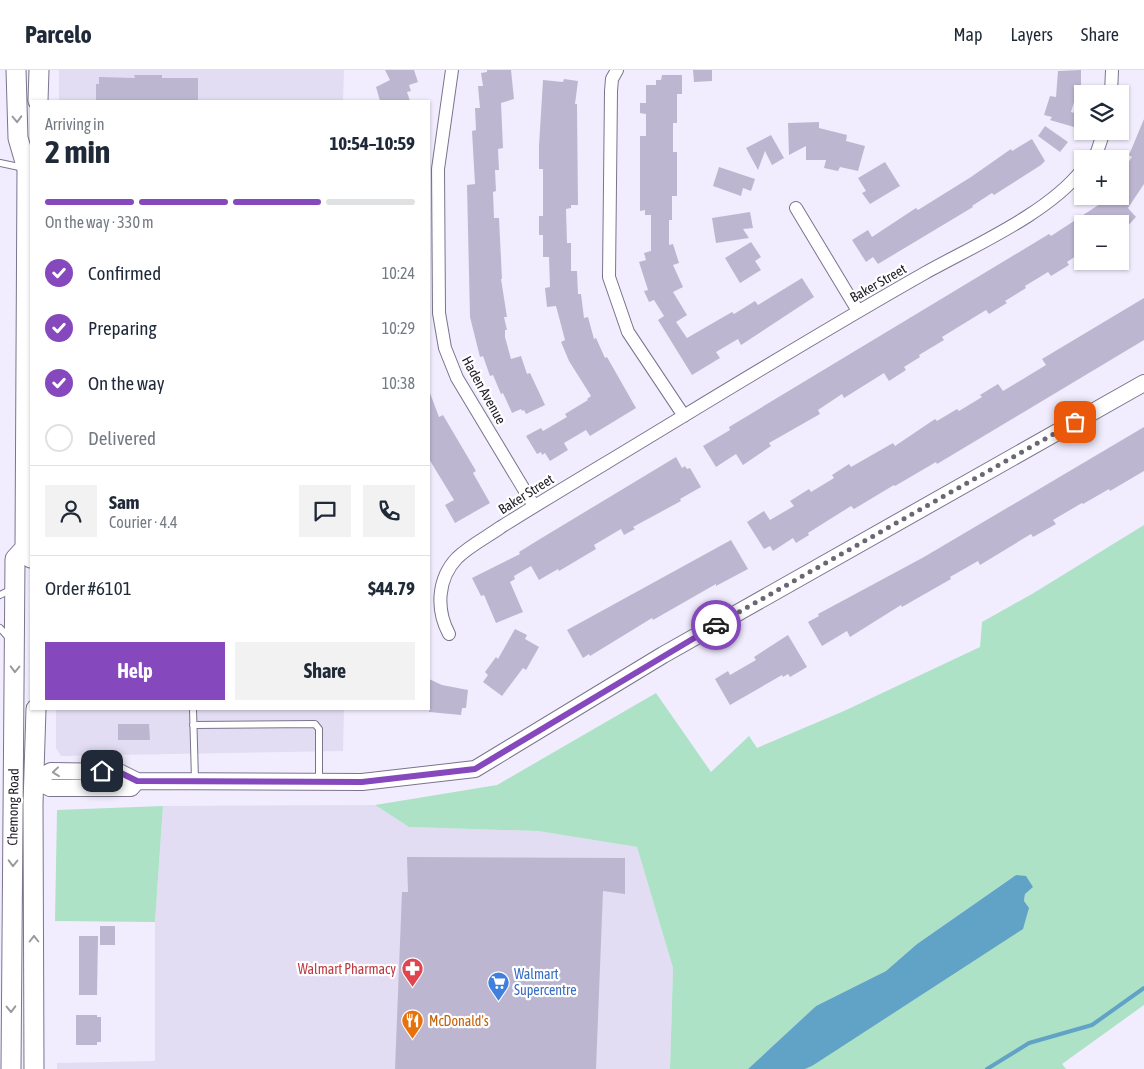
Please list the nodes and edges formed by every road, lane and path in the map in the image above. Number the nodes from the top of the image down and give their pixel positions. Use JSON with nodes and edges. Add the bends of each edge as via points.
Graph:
{"nodes":[{"id":1,"x":16,"y":70,"type":"edge"},
{"id":2,"x":39,"y":70,"type":"edge"},
{"id":3,"x":452,"y":70,"type":"edge"},
{"id":4,"x":617,"y":70,"type":"edge"},
{"id":5,"x":1112,"y":70,"type":"edge"},
{"id":6,"x":1112,"y":85,"type":"edge"},
{"id":7,"x":38,"y":100,"type":"edge"},
{"id":8,"x":0,"y":162,"type":"edge"},
{"id":9,"x":29,"y":165,"type":"edge"},
{"id":10,"x":1074,"y":180,"type":"edge"},
{"id":11,"x":796,"y":208,"type":"dead end"},
{"id":12,"x":858,"y":311,"type":"junction"},
{"id":13,"x":434,"y":313,"type":"edge"},
{"id":14,"x":29,"y":324,"type":"edge"},
{"id":15,"x":1144,"y":383,"type":"edge"},
{"id":16,"x":684,"y":416,"type":"junction"},
{"id":17,"x":534,"y":506,"type":"junction"},
{"id":18,"x":28,"y":554,"type":"edge"},
{"id":19,"x":8,"y":591,"type":"edge"},
{"id":20,"x":0,"y":628,"type":"edge"},
{"id":21,"x":449,"y":634,"type":"dead end"},
{"id":22,"x":15,"y":644,"type":"junction"},
{"id":23,"x":36,"y":710,"type":"edge"},
{"id":24,"x":193,"y":710,"type":"edge"},
{"id":25,"x":194,"y":724,"type":"junction"},
{"id":26,"x":7,"y":780,"type":"edge"},
{"id":27,"x":34,"y":780,"type":"junction"},
{"id":28,"x":195,"y":782,"type":"junction"},
{"id":29,"x":319,"y":782,"type":"junction"},
{"id":30,"x":11,"y":1069,"type":"edge"},
{"id":31,"x":34,"y":1069,"type":"edge"}],
"edges":[{"from":1,"to":9,"type":"main road","name":"Chemong Road","one_way":true,"via":[[18,138]]},
{"from":2,"to":7,"type":"main road"},
{"from":3,"to":13,"type":"street","name":"Haden Avenue","via":[[438,169]]},
{"from":4,"to":16,"type":"street","via":[[611,92],[609,277],[628,332]]},
{"from":5,"to":6,"type":"street"},
{"from":8,"to":9,"type":"lane"},
{"from":9,"to":14,"type":"main road","name":"Chemong Road"},
{"from":10,"to":12,"type":"street","name":"Baker Street","via":[[1032,213]]},
{"from":11,"to":12,"type":"street"},
{"from":12,"to":16,"type":"street","name":"Baker Street"},
{"from":13,"to":17,"type":"street","name":"Haden Avenue","via":[[457,378]]},
{"from":14,"to":18,"type":"main road","name":"Chemong Road"},
{"from":15,"to":29,"type":"street","via":[[663,655],[475,769],[362,782]]},
{"from":16,"to":17,"type":"street","name":"Baker Street"},
{"from":17,"to":21,"type":"street","name":"Baker Street","via":[[456,559],[444,578],[440,595],[444,624]]},
{"from":18,"to":19,"type":"main road","name":"Chemong Road","via":[[15,559]]},
{"from":19,"to":22,"type":"main road","name":"Chemong Road"},
{"from":20,"to":22,"type":"lane"},
{"from":22,"to":26,"type":"main road","name":"Chemong Road","one_way":true},
{"from":23,"to":27,"type":"main road","name":"Chemong Road"},
{"from":24,"to":25,"type":"lane"},
{"from":25,"to":28,"type":"lane"},
{"from":25,"to":29,"type":"lane","via":[[316,724],[319,729]]},
{"from":26,"to":27,"type":"street"},
{"from":26,"to":30,"type":"main road","name":"Chemong Road","one_way":true},
{"from":27,"to":28,"type":"street","via":[[50,771],[119,772],[137,781]]},
{"from":31,"to":27,"type":"main road","name":"Chemong Road","one_way":true},
{"from":28,"to":29,"type":"street"}]}
